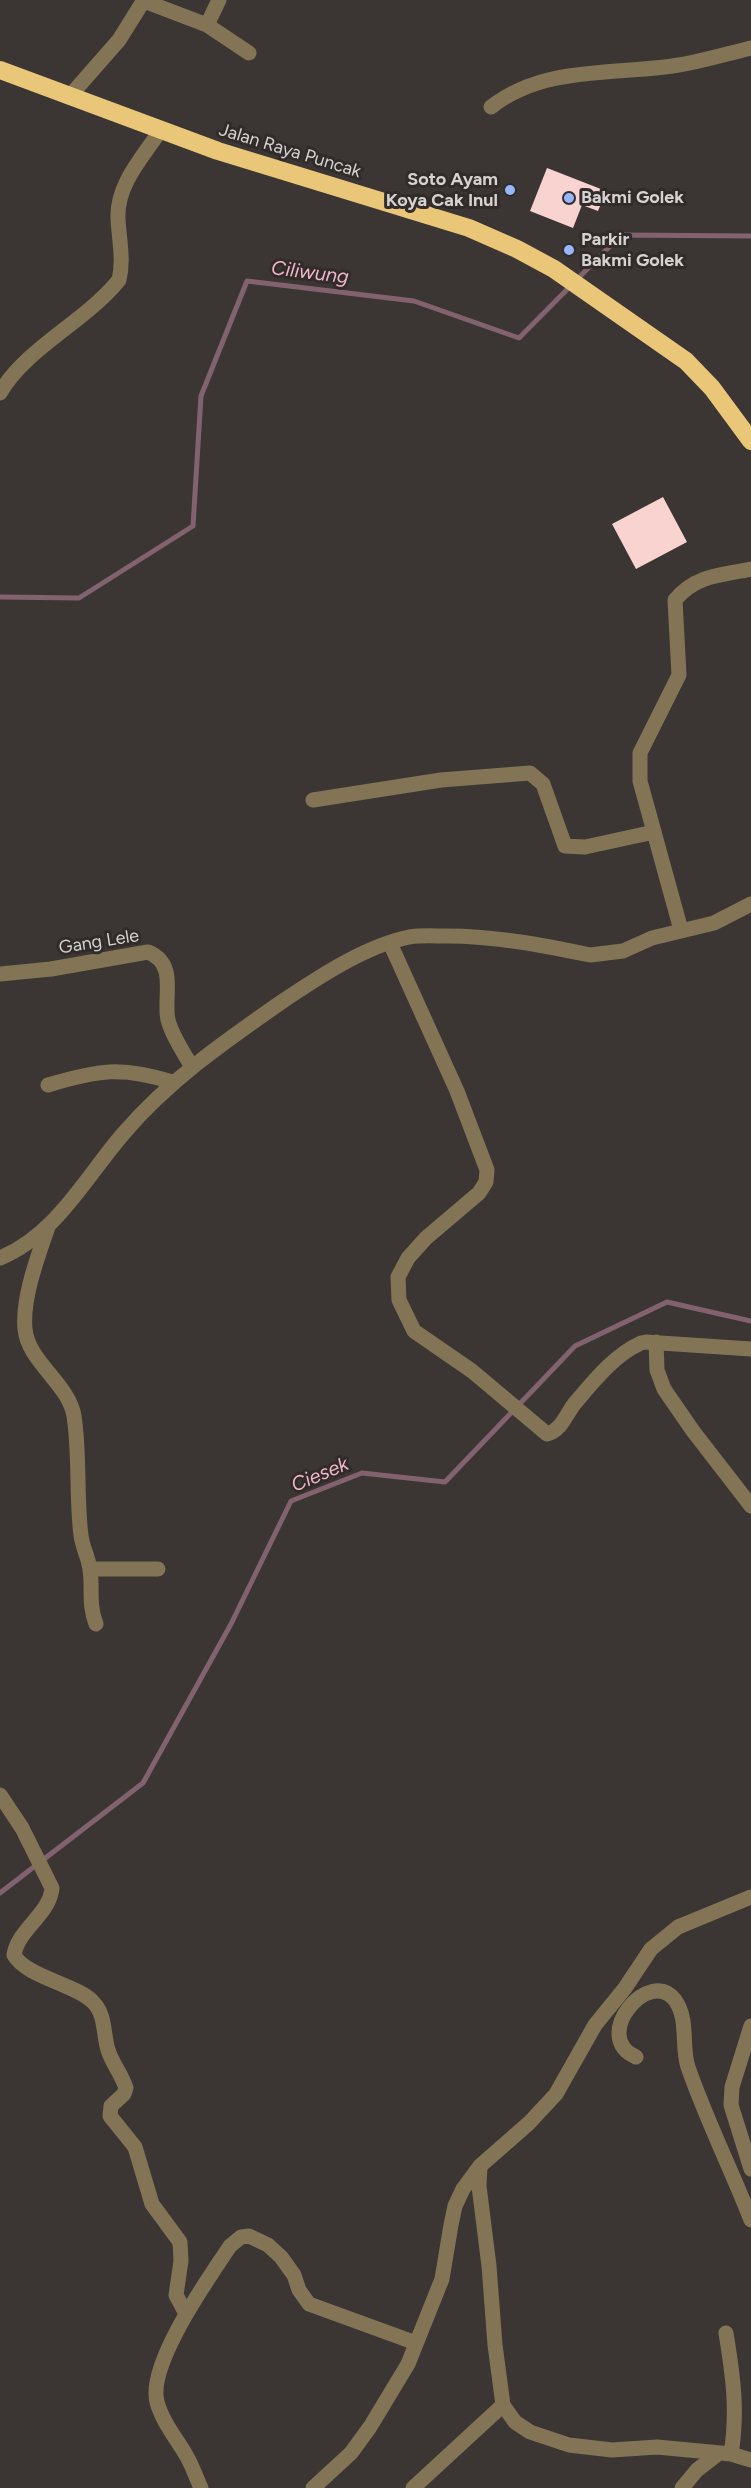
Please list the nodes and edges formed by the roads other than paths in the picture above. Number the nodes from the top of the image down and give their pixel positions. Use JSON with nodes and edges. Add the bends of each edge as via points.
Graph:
{"nodes":[{"id":1,"x":144,"y":0,"type":"edge"},
{"id":2,"x":219,"y":0,"type":"edge"},
{"id":3,"x":207,"y":25,"type":"junction"},
{"id":4,"x":751,"y":48,"type":"edge"},
{"id":5,"x":249,"y":53,"type":"dead end"},
{"id":6,"x":0,"y":70,"type":"edge"},
{"id":7,"x":69,"y":97,"type":"junction"},
{"id":8,"x":491,"y":106,"type":"dead end"},
{"id":9,"x":160,"y":131,"type":"junction"},
{"id":10,"x":0,"y":393,"type":"edge"},
{"id":11,"x":751,"y":441,"type":"edge"},
{"id":12,"x":751,"y":569,"type":"edge"},
{"id":13,"x":313,"y":800,"type":"dead end"},
{"id":14,"x":654,"y":832,"type":"junction"},
{"id":15,"x":751,"y":904,"type":"edge"},
{"id":16,"x":681,"y":930,"type":"junction"},
{"id":17,"x":390,"y":943,"type":"junction"},
{"id":18,"x":0,"y":975,"type":"edge"},
{"id":19,"x":192,"y":1067,"type":"junction"},
{"id":20,"x":172,"y":1083,"type":"junction"},
{"id":21,"x":48,"y":1085,"type":"dead end"},
{"id":22,"x":48,"y":1227,"type":"junction"},
{"id":23,"x":0,"y":1258,"type":"edge"},
{"id":24,"x":656,"y":1342,"type":"junction"},
{"id":25,"x":751,"y":1349,"type":"edge"},
{"id":26,"x":751,"y":1506,"type":"edge"},
{"id":27,"x":90,"y":1569,"type":"junction"},
{"id":28,"x":158,"y":1569,"type":"dead end"},
{"id":29,"x":96,"y":1624,"type":"dead end"},
{"id":30,"x":0,"y":1795,"type":"edge"},
{"id":31,"x":751,"y":1897,"type":"edge"},
{"id":32,"x":751,"y":2026,"type":"edge"},
{"id":33,"x":636,"y":2057,"type":"dead end"},
{"id":34,"x":480,"y":2166,"type":"junction"},
{"id":35,"x":751,"y":2169,"type":"edge"},
{"id":36,"x":751,"y":2220,"type":"edge"},
{"id":37,"x":186,"y":2314,"type":"junction"},
{"id":38,"x":726,"y":2333,"type":"dead end"},
{"id":39,"x":416,"y":2343,"type":"junction"},
{"id":40,"x":503,"y":2404,"type":"junction"},
{"id":41,"x":725,"y":2454,"type":"junction"},
{"id":42,"x":751,"y":2460,"type":"edge"},
{"id":43,"x":687,"y":2485,"type":"edge"},
{"id":44,"x":201,"y":2488,"type":"edge"},
{"id":45,"x":313,"y":2488,"type":"edge"},
{"id":46,"x":413,"y":2488,"type":"edge"}],
"edges":[{"from":1,"to":3,"type":"street"},
{"from":1,"to":7,"type":"street","via":[[119,40]]},
{"from":2,"to":3,"type":"street"},
{"from":3,"to":5,"type":"street"},
{"from":4,"to":8,"type":"street","via":[[665,67],[547,79],[510,93]]},
{"from":6,"to":7,"type":"highway","name":"Jalan Raya Puncak"},
{"from":7,"to":9,"type":"highway","name":"Jalan Raya Puncak"},
{"from":9,"to":10,"type":"street","via":[[120,196],[119,280],[73,325],[35,354]]},
{"from":9,"to":11,"type":"highway","name":"Jalan Raya Puncak","via":[[469,228],[555,269],[694,368]]},
{"from":12,"to":14,"type":"street","via":[[697,580],[675,600],[679,675],[640,753],[639,781]]},
{"from":13,"to":14,"type":"street","via":[[441,780],[530,773],[543,784],[565,846],[585,847]]},
{"from":14,"to":16,"type":"street"},
{"from":15,"to":16,"type":"street","via":[[714,923]]},
{"from":16,"to":17,"type":"street","via":[[623,951],[590,955],[489,936],[410,937]]},
{"from":17,"to":19,"type":"street","via":[[306,986]]},
{"from":17,"to":24,"type":"street","via":[[458,1091],[487,1170],[479,1193],[426,1238],[398,1277],[399,1300],[414,1331],[472,1371],[547,1434],[559,1428],[572,1406],[604,1370],[636,1345]]},
{"from":18,"to":19,"type":"street","name":"Gang Lele","via":[[148,952],[155,955],[165,969],[170,1025]]},
{"from":19,"to":20,"type":"street"},
{"from":20,"to":21,"type":"street","via":[[129,1071],[92,1072]]},
{"from":20,"to":22,"type":"street","via":[[122,1135]]},
{"from":22,"to":23,"type":"street"},
{"from":22,"to":27,"type":"street","via":[[34,1273],[25,1330],[31,1349],[74,1414],[81,1536]]},
{"from":24,"to":25,"type":"street"},
{"from":24,"to":26,"type":"street","via":[[657,1370],[664,1389]]},
{"from":27,"to":28,"type":"street"},
{"from":27,"to":29,"type":"street","via":[[89,1597]]},
{"from":30,"to":37,"type":"street","via":[[52,1888],[14,1955],[31,1969],[92,2000],[102,2015],[108,2051],[126,2088],[110,2108],[110,2116],[135,2147],[152,2204],[180,2242],[176,2295]]},
{"from":31,"to":34,"type":"street","via":[[678,1927],[661,1939],[595,2025],[555,2094]]},
{"from":32,"to":35,"type":"street","via":[[732,2087],[731,2105]]},
{"from":33,"to":36,"type":"street","via":[[627,2054],[620,2043],[618,2031],[625,2014],[649,1992],[664,1992],[675,2000],[684,2025],[687,2065]]},
{"from":34,"to":39,"type":"street","via":[[455,2206],[442,2279]]},
{"from":34,"to":40,"type":"street"},
{"from":37,"to":39,"type":"street","via":[[230,2246],[249,2236],[281,2257],[309,2304]]},
{"from":37,"to":44,"type":"street","via":[[160,2368],[157,2401]]},
{"from":38,"to":41,"type":"street","via":[[735,2383],[735,2426]]},
{"from":39,"to":45,"type":"street","via":[[408,2364],[370,2427],[351,2453]]},
{"from":40,"to":41,"type":"street","via":[[515,2422],[530,2432],[569,2445],[612,2450],[657,2447]]},
{"from":40,"to":46,"type":"street"},
{"from":41,"to":42,"type":"street"},
{"from":41,"to":43,"type":"street","via":[[706,2462]]}]}
